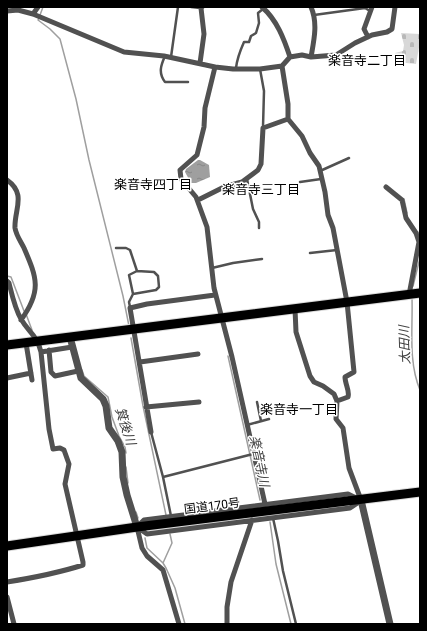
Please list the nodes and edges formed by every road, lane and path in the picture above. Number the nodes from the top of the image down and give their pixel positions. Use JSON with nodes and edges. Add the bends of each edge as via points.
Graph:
{"nodes":[{"id":1,"x":38,"y":7,"type":"edge"},
{"id":2,"x":178,"y":7,"type":"edge"},
{"id":3,"x":191,"y":7,"type":"edge"},
{"id":4,"x":311,"y":7,"type":"edge"},
{"id":5,"x":395,"y":7,"type":"edge"},
{"id":6,"x":201,"y":8,"type":"edge"},
{"id":7,"x":263,"y":8,"type":"edge"},
{"id":8,"x":371,"y":9,"type":"edge"},
{"id":9,"x":7,"y":11,"type":"edge"},
{"id":10,"x":33,"y":14,"type":"junction"},
{"id":11,"x":314,"y":16,"type":"junction"},
{"id":12,"x":368,"y":37,"type":"junction"},
{"id":13,"x":165,"y":56,"type":"junction"},
{"id":14,"x":311,"y":56,"type":"junction"},
{"id":15,"x":171,"y":57,"type":"junction"},
{"id":16,"x":290,"y":57,"type":"junction"},
{"id":17,"x":200,"y":63,"type":"junction"},
{"id":18,"x":282,"y":66,"type":"junction"},
{"id":19,"x":215,"y":67,"type":"junction"},
{"id":20,"x":236,"y":69,"type":"junction"},
{"id":21,"x":260,"y":69,"type":"junction"},
{"id":22,"x":188,"y":82,"type":"dead end"},
{"id":23,"x":288,"y":119,"type":"junction"},
{"id":24,"x":263,"y":128,"type":"junction"},
{"id":25,"x":349,"y":158,"type":"dead end"},
{"id":26,"x":320,"y":171,"type":"junction"},
{"id":27,"x":247,"y":179,"type":"junction"},
{"id":28,"x":322,"y":179,"type":"junction"},
{"id":29,"x":7,"y":180,"type":"edge"},
{"id":30,"x":300,"y":182,"type":"dead end"},
{"id":31,"x":386,"y":187,"type":"dead end"},
{"id":32,"x":198,"y":200,"type":"junction"},
{"id":33,"x":259,"y":228,"type":"dead end"},
{"id":34,"x":116,"y":248,"type":"dead end"},
{"id":35,"x":336,"y":250,"type":"junction"},
{"id":36,"x":310,"y":254,"type":"dead end"},
{"id":37,"x":262,"y":259,"type":"dead end"},
{"id":38,"x":211,"y":269,"type":"junction"},
{"id":39,"x":137,"y":271,"type":"junction"},
{"id":40,"x":7,"y":281,"type":"edge"},
{"id":41,"x":420,"y":293,"type":"edge"},
{"id":42,"x":133,"y":294,"type":"junction"},
{"id":43,"x":409,"y":294,"type":"junction"},
{"id":44,"x":215,"y":295,"type":"junction"},
{"id":45,"x":348,"y":302,"type":"junction"},
{"id":46,"x":130,"y":308,"type":"junction"},
{"id":47,"x":295,"y":309,"type":"junction"},
{"id":48,"x":221,"y":318,"type":"junction"},
{"id":49,"x":21,"y":320,"type":"junction"},
{"id":50,"x":135,"y":329,"type":"junction"},
{"id":51,"x":39,"y":342,"type":"junction"},
{"id":52,"x":71,"y":342,"type":"junction"},
{"id":53,"x":26,"y":343,"type":"junction"},
{"id":54,"x":7,"y":344,"type":"edge"},
{"id":55,"x":49,"y":350,"type":"junction"},
{"id":56,"x":41,"y":352,"type":"junction"},
{"id":57,"x":198,"y":354,"type":"dead end"},
{"id":58,"x":140,"y":362,"type":"junction"},
{"id":59,"x":78,"y":371,"type":"junction"},
{"id":60,"x":31,"y":373,"type":"junction"},
{"id":61,"x":7,"y":378,"type":"edge"},
{"id":62,"x":32,"y":380,"type":"dead end"},
{"id":63,"x":337,"y":401,"type":"junction"},
{"id":64,"x":199,"y":402,"type":"dead end"},
{"id":65,"x":257,"y":402,"type":"dead end"},
{"id":66,"x":146,"y":407,"type":"junction"},
{"id":67,"x":269,"y":419,"type":"dead end"},
{"id":68,"x":261,"y":421,"type":"junction"},
{"id":69,"x":247,"y":425,"type":"junction"},
{"id":70,"x":151,"y":432,"type":"joint"},
{"id":71,"x":252,"y":455,"type":"junction"},
{"id":72,"x":163,"y":477,"type":"junction"},
{"id":73,"x":420,"y":492,"type":"edge"},
{"id":74,"x":361,"y":500,"type":"junction"},
{"id":75,"x":265,"y":504,"type":"junction"},
{"id":76,"x":171,"y":516,"type":"junction"},
{"id":77,"x":273,"y":518,"type":"junction"},
{"id":78,"x":252,"y":520,"type":"junction"},
{"id":79,"x":137,"y":527,"type":"junction"},
{"id":80,"x":78,"y":536,"type":"junction"},
{"id":81,"x":7,"y":546,"type":"edge"},
{"id":82,"x":7,"y":582,"type":"edge"},
{"id":83,"x":7,"y":597,"type":"edge"},
{"id":84,"x":14,"y":624,"type":"edge"},
{"id":85,"x":179,"y":624,"type":"edge"},
{"id":86,"x":227,"y":624,"type":"edge"},
{"id":87,"x":296,"y":624,"type":"edge"},
{"id":88,"x":390,"y":624,"type":"edge"}],
"edges":[{"from":1,"to":10,"type":"street"},
{"from":2,"to":15,"type":"lane"},
{"from":3,"to":6,"type":"lane"},
{"from":4,"to":11,"type":"street"},
{"from":5,"to":12,"type":"street","via":[[392,29]]},
{"from":6,"to":17,"type":"street","via":[[204,34]]},
{"from":7,"to":16,"type":"street","via":[[278,27]]},
{"from":7,"to":20,"type":"lane","via":[[258,13],[256,33],[251,36],[249,42],[244,42],[240,49]]},
{"from":8,"to":11,"type":"lane"},
{"from":8,"to":12,"type":"street","via":[[364,29]]},
{"from":9,"to":10,"type":"street","via":[[18,10]]},
{"from":10,"to":13,"type":"street","via":[[124,52]]},
{"from":11,"to":14,"type":"street","via":[[315,31]]},
{"from":12,"to":14,"type":"street","via":[[336,55]]},
{"from":13,"to":15,"type":"street"},
{"from":13,"to":22,"type":"lane","via":[[160,68],[165,82]]},
{"from":14,"to":16,"type":"street"},
{"from":15,"to":17,"type":"street"},
{"from":16,"to":18,"type":"street"},
{"from":17,"to":19,"type":"street"},
{"from":18,"to":21,"type":"street"},
{"from":18,"to":23,"type":"street"},
{"from":19,"to":20,"type":"street"},
{"from":19,"to":32,"type":"street","via":[[196,155],[180,170],[181,178]]},
{"from":20,"to":21,"type":"street"},
{"from":21,"to":24,"type":"lane","via":[[264,91]]},
{"from":23,"to":24,"type":"street"},
{"from":23,"to":26,"type":"street","via":[[302,136]]},
{"from":24,"to":27,"type":"street","via":[[261,164]]},
{"from":25,"to":26,"type":"lane"},
{"from":26,"to":28,"type":"street"},
{"from":27,"to":32,"type":"street"},
{"from":27,"to":33,"type":"lane"},
{"from":28,"to":30,"type":"lane"},
{"from":28,"to":35,"type":"street"},
{"from":29,"to":49,"type":"street","via":[[13,184],[17,193],[15,229],[37,284],[30,308]]},
{"from":31,"to":43,"type":"street","via":[[402,200],[406,218],[419,242]]},
{"from":32,"to":38,"type":"street","via":[[206,228]]},
{"from":34,"to":39,"type":"lane","via":[[130,250]]},
{"from":35,"to":36,"type":"lane"},
{"from":35,"to":45,"type":"street"},
{"from":37,"to":38,"type":"lane"},
{"from":38,"to":44,"type":"street"},
{"from":39,"to":42,"type":"lane","via":[[129,275]]},
{"from":39,"to":42,"type":"lane","via":[[154,272],[158,276],[159,287],[156,290]]},
{"from":40,"to":49,"type":"street"},
{"from":41,"to":43,"type":"highway"},
{"from":42,"to":46,"type":"lane","via":[[129,302]]},
{"from":43,"to":45,"type":"highway"},
{"from":44,"to":46,"type":"street"},
{"from":44,"to":48,"type":"street"},
{"from":45,"to":47,"type":"highway"},
{"from":45,"to":63,"type":"street","via":[[354,372],[345,377],[348,397]]},
{"from":46,"to":50,"type":"street"},
{"from":47,"to":48,"type":"highway"},
{"from":47,"to":63,"type":"street","via":[[296,332],[310,376],[314,382],[334,394]]},
{"from":48,"to":50,"type":"highway"},
{"from":48,"to":69,"type":"street"},
{"from":49,"to":51,"type":"street"},
{"from":50,"to":52,"type":"highway"},
{"from":50,"to":58,"type":"street"},
{"from":51,"to":52,"type":"highway"},
{"from":51,"to":53,"type":"highway"},
{"from":51,"to":56,"type":"street"},
{"from":52,"to":55,"type":"street"},
{"from":52,"to":59,"type":"street"},
{"from":53,"to":54,"type":"highway"},
{"from":53,"to":60,"type":"street"},
{"from":55,"to":56,"type":"street"},
{"from":55,"to":59,"type":"street","via":[[51,372],[56,376]]},
{"from":56,"to":80,"type":"street","via":[[50,436],[53,450],[64,450],[69,464],[65,484]]},
{"from":57,"to":58,"type":"street"},
{"from":58,"to":66,"type":"street"},
{"from":59,"to":79,"type":"street","via":[[80,378],[103,399],[106,406],[109,428],[122,452],[126,495]]},
{"from":60,"to":61,"type":"street"},
{"from":60,"to":62,"type":"street"},
{"from":63,"to":74,"type":"street","via":[[336,419],[343,428],[349,468]]},
{"from":64,"to":66,"type":"street"},
{"from":65,"to":68,"type":"lane"},
{"from":66,"to":70,"type":"street"},
{"from":67,"to":68,"type":"lane"},
{"from":68,"to":69,"type":"lane"},
{"from":69,"to":71,"type":"street"},
{"from":70,"to":72,"type":"lane"},
{"from":71,"to":72,"type":"lane"},
{"from":71,"to":75,"type":"street"},
{"from":72,"to":76,"type":"lane"},
{"from":73,"to":74,"type":"highway","name":"国道170号"},
{"from":74,"to":75,"type":"street","via":[[348,494]]},
{"from":74,"to":77,"type":"street","via":[[350,508]]},
{"from":74,"to":79,"type":"highway","name":"国道170号"},
{"from":74,"to":88,"type":"street"},
{"from":75,"to":76,"type":"street"},
{"from":76,"to":79,"type":"street","via":[[144,520]]},
{"from":77,"to":78,"type":"street"},
{"from":77,"to":87,"type":"lane","via":[[282,572]]},
{"from":78,"to":79,"type":"street","via":[[148,534]]},
{"from":78,"to":86,"type":"street","via":[[231,582]]},
{"from":79,"to":80,"type":"highway","name":"国道170号"},
{"from":79,"to":85,"type":"street","via":[[142,548],[163,570]]},
{"from":80,"to":81,"type":"highway","name":"国道170号"},
{"from":80,"to":82,"type":"street","via":[[82,565],[34,578]]},
{"from":83,"to":84,"type":"street"}]}
